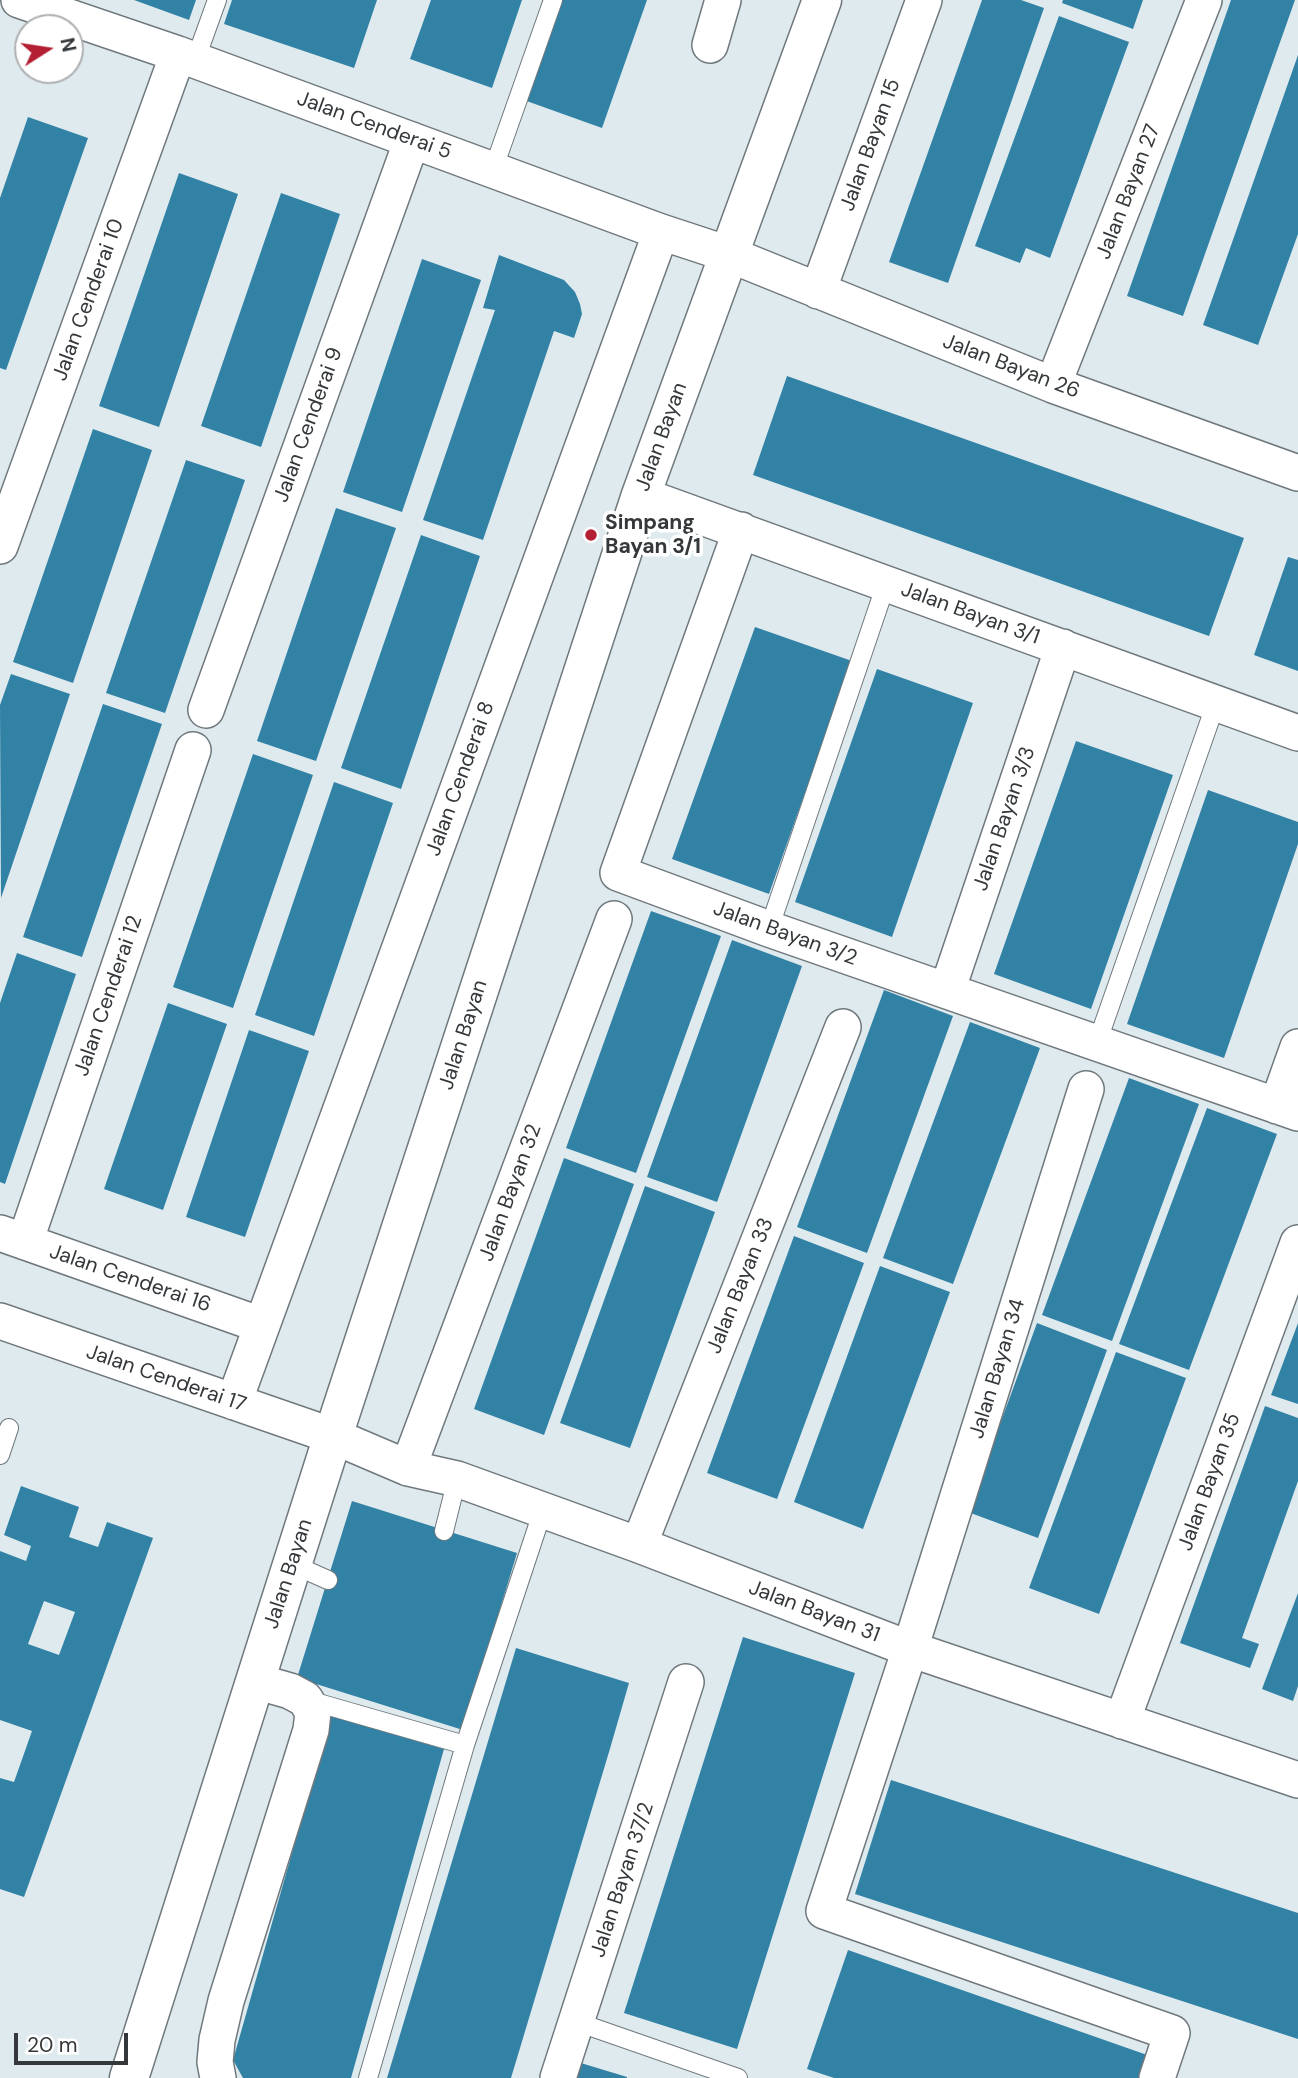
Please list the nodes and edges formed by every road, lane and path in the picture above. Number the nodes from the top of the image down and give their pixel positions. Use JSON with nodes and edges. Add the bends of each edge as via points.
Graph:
{"nodes":[{"id":1,"x":19,"y":0,"type":"edge"},
{"id":2,"x":217,"y":0,"type":"edge"},
{"id":3,"x":553,"y":0,"type":"edge"},
{"id":4,"x":723,"y":0,"type":"edge"},
{"id":5,"x":822,"y":0,"type":"edge"},
{"id":6,"x":924,"y":0,"type":"edge"},
{"id":7,"x":1204,"y":0,"type":"edge"},
{"id":8,"x":710,"y":44,"type":"dead end"},
{"id":9,"x":187,"y":57,"type":"junction"},
{"id":10,"x":412,"y":140,"type":"junction"},
{"id":11,"x":494,"y":170,"type":"junction"},
{"id":12,"x":661,"y":232,"type":"junction"},
{"id":13,"x":728,"y":254,"type":"junction"},
{"id":14,"x":818,"y":291,"type":"junction"},
{"id":15,"x":1054,"y":385,"type":"junction"},
{"id":16,"x":1298,"y":473,"type":"edge"},
{"id":17,"x":641,"y":495,"type":"junction"},
{"id":18,"x":741,"y":530,"type":"junction"},
{"id":19,"x":0,"y":546,"type":"edge"},
{"id":20,"x":886,"y":584,"type":"junction"},
{"id":21,"x":1063,"y":647,"type":"junction"},
{"id":22,"x":1216,"y":703,"type":"junction"},
{"id":23,"x":206,"y":710,"type":"dead end"},
{"id":24,"x":1298,"y":733,"type":"edge"},
{"id":25,"x":192,"y":750,"type":"dead end"},
{"id":26,"x":614,"y":919,"type":"dead end"},
{"id":27,"x":769,"y":929,"type":"junction"},
{"id":28,"x":947,"y":991,"type":"junction"},
{"id":29,"x":843,"y":1027,"type":"dead end"},
{"id":30,"x":1097,"y":1043,"type":"junction"},
{"id":31,"x":1298,"y":1047,"type":"edge"},
{"id":32,"x":1086,"y":1089,"type":"dead end"},
{"id":33,"x":1287,"y":1110,"type":"edge"},
{"id":34,"x":13,"y":1238,"type":"edge"},
{"id":35,"x":1298,"y":1243,"type":"edge"},
{"id":36,"x":0,"y":1321,"type":"edge"},
{"id":37,"x":261,"y":1325,"type":"junction"},
{"id":38,"x":234,"y":1402,"type":"junction"},
{"id":39,"x":9,"y":1428,"type":"dead end"},
{"id":40,"x":333,"y":1436,"type":"junction"},
{"id":41,"x":0,"y":1455,"type":"edge"},
{"id":42,"x":408,"y":1468,"type":"junction"},
{"id":43,"x":457,"y":1479,"type":"junction"},
{"id":44,"x":543,"y":1510,"type":"junction"},
{"id":45,"x":444,"y":1531,"type":"dead end"},
{"id":46,"x":639,"y":1545,"type":"junction"},
{"id":47,"x":292,"y":1564,"type":"junction"},
{"id":48,"x":328,"y":1580,"type":"dead end"},
{"id":49,"x":910,"y":1649,"type":"junction"},
{"id":50,"x":255,"y":1681,"type":"junction"},
{"id":51,"x":687,"y":1682,"type":"dead end"},
{"id":52,"x":304,"y":1699,"type":"junction"},
{"id":53,"x":1122,"y":1721,"type":"junction"},
{"id":54,"x":465,"y":1745,"type":"junction"},
{"id":55,"x":1298,"y":1780,"type":"edge"},
{"id":56,"x":577,"y":2022,"type":"junction"},
{"id":57,"x":130,"y":2078,"type":"edge"},
{"id":58,"x":218,"y":2078,"type":"edge"},
{"id":59,"x":368,"y":2078,"type":"edge"},
{"id":60,"x":558,"y":2078,"type":"edge"},
{"id":61,"x":738,"y":2078,"type":"edge"},
{"id":62,"x":1157,"y":2078,"type":"edge"}],
"edges":[{"from":1,"to":9,"type":"street","name":"Jalan Cenderai 5"},
{"from":2,"to":9,"type":"lane"},
{"from":3,"to":11,"type":"lane"},
{"from":4,"to":8,"type":"street"},
{"from":5,"to":13,"type":"street","name":"Jalan Bayan"},
{"from":6,"to":14,"type":"street","name":"Jalan Bayan 15"},
{"from":7,"to":15,"type":"street","name":"Jalan Bayan 27"},
{"from":9,"to":10,"type":"street","name":"Jalan Cenderai 5"},
{"from":9,"to":19,"type":"street","name":"Jalan Cenderai 10"},
{"from":10,"to":11,"type":"street","name":"Jalan Cenderai 5"},
{"from":10,"to":23,"type":"street","name":"Jalan Cenderai 9"},
{"from":11,"to":12,"type":"street","name":"Jalan Cenderai 5"},
{"from":12,"to":13,"type":"street","name":"Jalan Cenderai 5"},
{"from":12,"to":37,"type":"street","name":"Jalan Cenderai 8"},
{"from":13,"to":14,"type":"street","name":"Jalan Bayan 26"},
{"from":13,"to":17,"type":"street","name":"Jalan Bayan"},
{"from":14,"to":15,"type":"street","name":"Jalan Bayan 26"},
{"from":15,"to":16,"type":"street","name":"Jalan Bayan 26"},
{"from":17,"to":18,"type":"street","name":"Jalan Bayan 3/1"},
{"from":17,"to":40,"type":"street","name":"Jalan Bayan"},
{"from":18,"to":20,"type":"street","name":"Jalan Bayan 3/1"},
{"from":18,"to":27,"type":"street","name":"Jalan Bayan 3/2","via":[[618,873]]},
{"from":20,"to":21,"type":"street","name":"Jalan Bayan 3/1"},
{"from":20,"to":27,"type":"lane"},
{"from":21,"to":22,"type":"street","name":"Jalan Bayan 3/1"},
{"from":21,"to":28,"type":"street","name":"Jalan Bayan 3/3"},
{"from":22,"to":24,"type":"street","name":"Jalan Bayan 3/1"},
{"from":22,"to":30,"type":"lane"},
{"from":25,"to":34,"type":"street","name":"Jalan Cenderai 12"},
{"from":26,"to":42,"type":"street","name":"Jalan Bayan 32"},
{"from":27,"to":28,"type":"street","name":"Jalan Bayan 3/2"},
{"from":28,"to":30,"type":"street","name":"Jalan Bayan 3/2"},
{"from":29,"to":46,"type":"street","name":"Jalan Bayan 33"},
{"from":30,"to":33,"type":"street","name":"Jalan Bayan 3/2"},
{"from":31,"to":33,"type":"street"},
{"from":32,"to":49,"type":"street","name":"Jalan Bayan 34"},
{"from":34,"to":37,"type":"street","name":"Jalan Cenderai 16"},
{"from":35,"to":53,"type":"street","name":"Jalan Bayan 35"},
{"from":36,"to":38,"type":"street","name":"Jalan Cenderai 17"},
{"from":37,"to":38,"type":"street","name":"Jalan Cenderai 8"},
{"from":38,"to":40,"type":"street","name":"Jalan Cenderai 17"},
{"from":39,"to":41,"type":"lane"},
{"from":40,"to":42,"type":"street","name":"Jalan Bayan 31"},
{"from":40,"to":47,"type":"street","name":"Jalan Bayan"},
{"from":42,"to":43,"type":"street","name":"Jalan Bayan 31"},
{"from":43,"to":44,"type":"street","name":"Jalan Bayan 31"},
{"from":43,"to":45,"type":"lane"},
{"from":44,"to":46,"type":"street","name":"Jalan Bayan 31"},
{"from":44,"to":54,"type":"lane"},
{"from":46,"to":49,"type":"street","name":"Jalan Bayan 31"},
{"from":47,"to":48,"type":"lane"},
{"from":47,"to":50,"type":"street","name":"Jalan Bayan"},
{"from":49,"to":53,"type":"street","name":"Jalan Bayan 31"},
{"from":49,"to":62,"type":"street","name":"Jalan Bayan 34","via":[[824,1911],[1172,2033]]},
{"from":50,"to":52,"type":"street"},
{"from":50,"to":57,"type":"street","name":"Jalan Bayan"},
{"from":51,"to":56,"type":"street","name":"Jalan Bayan 37/2"},
{"from":52,"to":54,"type":"lane"},
{"from":52,"to":58,"type":"street","via":[[313,1712],[311,1730],[226,2001],[216,2051]]},
{"from":53,"to":55,"type":"street","name":"Jalan Bayan 31"},
{"from":54,"to":59,"type":"lane"},
{"from":56,"to":60,"type":"street","name":"Jalan Bayan 37/2"},
{"from":56,"to":61,"type":"lane"}]}
